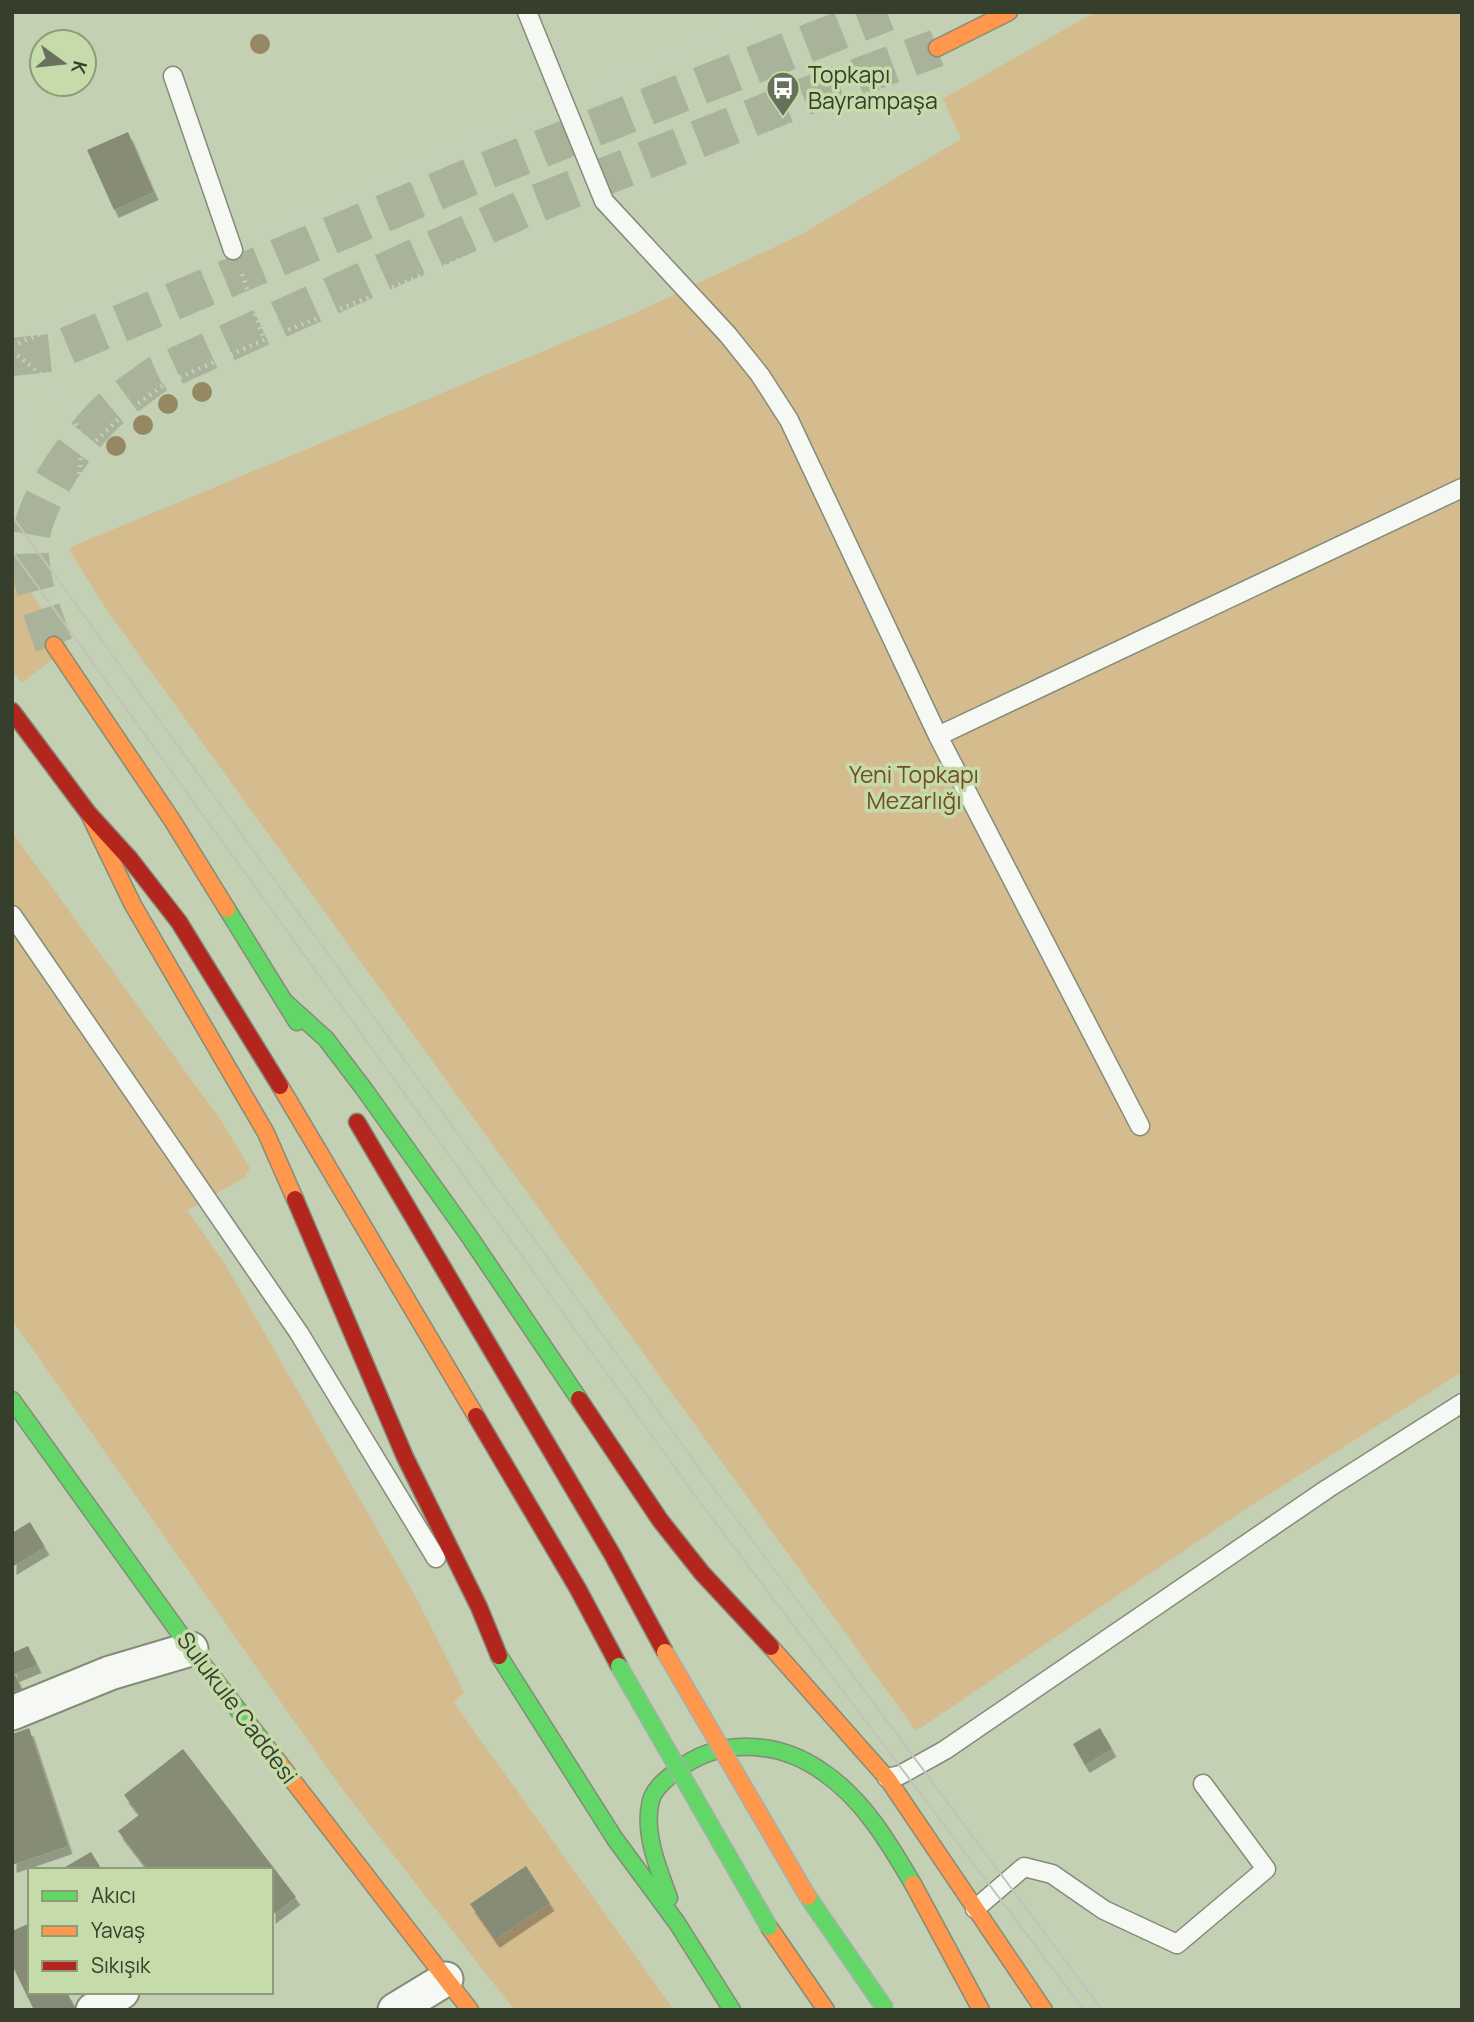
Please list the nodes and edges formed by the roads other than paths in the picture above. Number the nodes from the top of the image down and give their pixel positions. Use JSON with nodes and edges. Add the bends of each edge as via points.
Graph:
{"nodes":[{"id":1,"x":527,"y":12,"type":"edge"},
{"id":2,"x":1009,"y":12,"type":"edge"},
{"id":3,"x":937,"y":48,"type":"tunnel mouth"},
{"id":4,"x":173,"y":76,"type":"dead end"},
{"id":5,"x":233,"y":250,"type":"road end"},
{"id":6,"x":1462,"y":488,"type":"edge"},
{"id":7,"x":54,"y":646,"type":"tunnel mouth"},
{"id":8,"x":12,"y":710,"type":"edge"},
{"id":9,"x":938,"y":736,"type":"junction"},
{"id":10,"x":89,"y":814,"type":"junction"},
{"id":11,"x":12,"y":915,"type":"edge"},
{"id":12,"x":284,"y":1001,"type":"junction"},
{"id":13,"x":313,"y":1048,"type":"dead end"},
{"id":14,"x":345,"y":1103,"type":"dead end"},
{"id":15,"x":1140,"y":1126,"type":"dead end"},
{"id":16,"x":12,"y":1400,"type":"edge"},
{"id":17,"x":1462,"y":1403,"type":"edge"},
{"id":18,"x":191,"y":1649,"type":"junction"},
{"id":19,"x":502,"y":1663,"type":"junction"},
{"id":20,"x":12,"y":1713,"type":"edge"},
{"id":21,"x":945,"y":1751,"type":"junction"},
{"id":22,"x":887,"y":1779,"type":"junction"},
{"id":23,"x":1203,"y":1784,"type":"dead end"},
{"id":24,"x":907,"y":1807,"type":"junction"},
{"id":25,"x":975,"y":1909,"type":"junction"},
{"id":26,"x":677,"y":1923,"type":"junction"},
{"id":27,"x":769,"y":1927,"type":"junction"},
{"id":28,"x":446,"y":1979,"type":"junction"},
{"id":29,"x":119,"y":1994,"type":"edge"},
{"id":30,"x":93,"y":2010,"type":"edge"},
{"id":31,"x":395,"y":2010,"type":"edge"},
{"id":32,"x":470,"y":2010,"type":"edge"},
{"id":33,"x":732,"y":2010,"type":"edge"},
{"id":34,"x":807,"y":2010,"type":"edge"},
{"id":35,"x":826,"y":2010,"type":"edge"},
{"id":36,"x":886,"y":2010,"type":"edge"},
{"id":37,"x":981,"y":2010,"type":"edge"},
{"id":38,"x":1044,"y":2010,"type":"edge"}],
"edges":[{"from":1,"to":9,"type":"lane","via":[[604,201],[728,335],[789,420]]},
{"from":2,"to":3,"type":"main road"},
{"from":4,"to":5,"type":"lane"},
{"from":6,"to":9,"type":"lane"},
{"from":7,"to":12,"type":"main road","via":[[172,820]]},
{"from":8,"to":10,"type":"main road"},
{"from":9,"to":15,"type":"lane"},
{"from":10,"to":19,"type":"main road","via":[[133,905],[266,1133],[405,1457]]},
{"from":10,"to":27,"type":"main road","bridge":true,"via":[[179,922],[272,1069],[578,1589]]},
{"from":11,"to":19,"type":"lane","via":[[299,1333]]},
{"from":12,"to":13,"type":"main road"},
{"from":12,"to":22,"type":"main road","via":[[326,1039],[364,1089],[477,1247],[668,1531]]},
{"from":14,"to":36,"type":"main road","bridge":true,"via":[[612,1554],[798,1883]]},
{"from":16,"to":18,"type":"main road","name":"Sulukule Caddesi"},
{"from":17,"to":21,"type":"lane","via":[[1326,1489]]},
{"from":18,"to":20,"type":"street","via":[[110,1673]]},
{"from":18,"to":28,"type":"main road","name":"Sulukule Caddesi"},
{"from":19,"to":26,"type":"main road","via":[[615,1839]]},
{"from":21,"to":22,"type":"lane"},
{"from":21,"to":24,"type":"lane","via":[[912,1786]]},
{"from":22,"to":24,"type":"main road"},
{"from":23,"to":25,"type":"lane","via":[[1266,1869],[1177,1944],[1104,1910],[1052,1874],[1024,1867]]},
{"from":24,"to":25,"type":"main road"},
{"from":25,"to":38,"type":"main road"},
{"from":26,"to":33,"type":"main road"},
{"from":26,"to":37,"type":"main road","via":[[649,1824],[653,1794],[682,1764],[712,1749],[748,1746],[783,1752],[816,1765],[869,1814]]},
{"from":27,"to":34,"type":"main road"},
{"from":27,"to":35,"type":"main road"},
{"from":28,"to":31,"type":"street"},
{"from":28,"to":32,"type":"main road","name":"Sulukule Caddesi"},
{"from":29,"to":30,"type":"street"}]}
